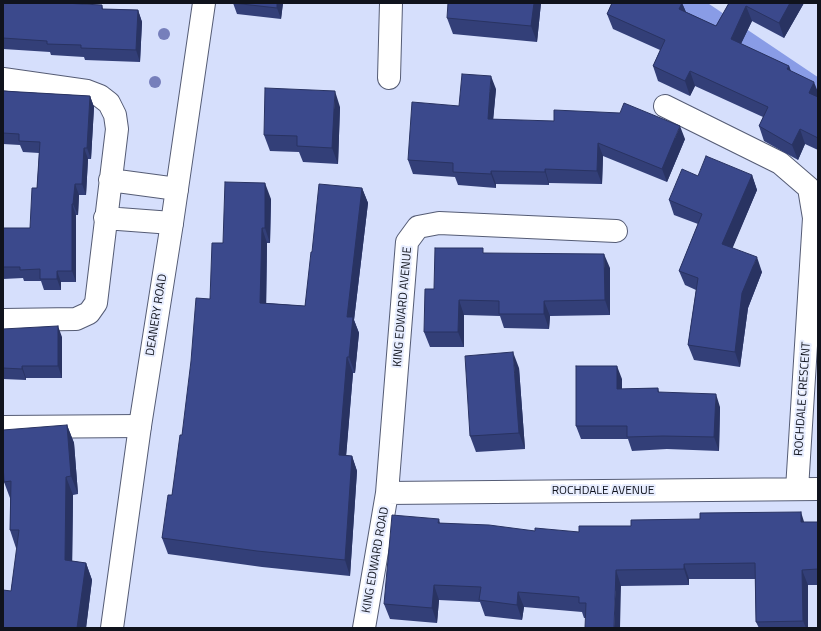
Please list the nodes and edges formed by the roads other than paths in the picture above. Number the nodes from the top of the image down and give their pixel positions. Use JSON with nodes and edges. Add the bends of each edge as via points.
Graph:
{"nodes":[{"id":1,"x":204,"y":3,"type":"edge"},
{"id":2,"x":391,"y":3,"type":"edge"},
{"id":3,"x":389,"y":78,"type":"dead end"},
{"id":4,"x":3,"y":79,"type":"edge"},
{"id":5,"x":664,"y":106,"type":"dead end"},
{"id":6,"x":110,"y":180,"type":"junction"},
{"id":7,"x":177,"y":189,"type":"junction"},
{"id":8,"x":105,"y":218,"type":"junction"},
{"id":9,"x":172,"y":223,"type":"junction"},
{"id":10,"x":616,"y":231,"type":"dead end"},
{"id":11,"x":3,"y":320,"type":"edge"},
{"id":12,"x":140,"y":426,"type":"junction"},
{"id":13,"x":3,"y":427,"type":"edge"},
{"id":14,"x":808,"y":489,"type":"edge"},
{"id":15,"x":388,"y":493,"type":"junction"},
{"id":16,"x":112,"y":628,"type":"edge"},
{"id":17,"x":364,"y":628,"type":"edge"}],
"edges":[{"from":1,"to":7,"type":"street","name":"DEANERY ROAD"},
{"from":2,"to":3,"type":"street"},
{"from":4,"to":6,"type":"street","via":[[87,91],[109,103],[115,115],[116,129]]},
{"from":5,"to":14,"type":"street","name":"ROCHDALE CRESCENT","via":[[780,163],[809,188],[814,218]]},
{"from":6,"to":7,"type":"street"},
{"from":6,"to":8,"type":"street"},
{"from":7,"to":9,"type":"street","name":"DEANERY ROAD"},
{"from":8,"to":9,"type":"street"},
{"from":8,"to":11,"type":"street","via":[[99,290],[96,303],[89,313],[76,320]]},
{"from":9,"to":12,"type":"street","name":"DEANERY ROAD"},
{"from":10,"to":15,"type":"street","name":"KING EDWARD AVENUE","via":[[439,222],[418,227],[407,242]]},
{"from":12,"to":13,"type":"street"},
{"from":12,"to":16,"type":"street","name":"DEANERY ROAD"},
{"from":14,"to":15,"type":"street","name":"ROCHDALE AVENUE"},
{"from":15,"to":17,"type":"street","name":"KING EDWARD ROAD"}]}
